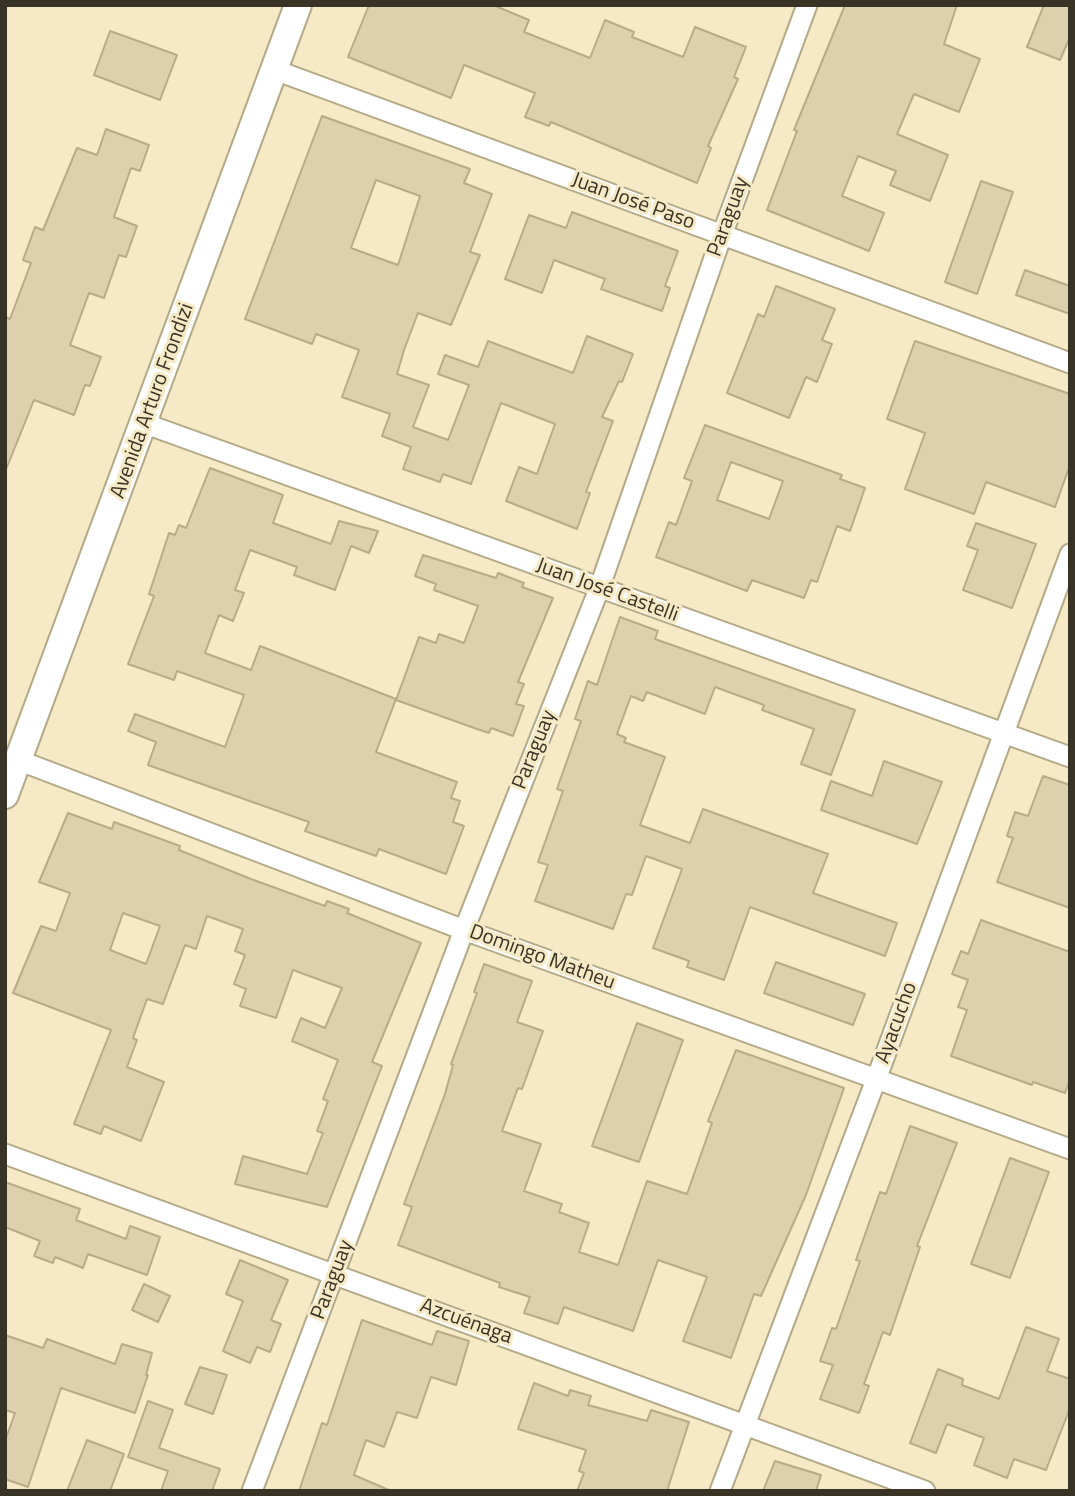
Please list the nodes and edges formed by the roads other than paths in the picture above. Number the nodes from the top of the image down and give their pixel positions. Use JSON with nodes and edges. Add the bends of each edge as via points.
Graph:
{"nodes":[{"id":1,"x":298,"y":5,"type":"edge"},
{"id":2,"x":807,"y":5,"type":"edge"},
{"id":3,"x":275,"y":70,"type":"junction"},
{"id":4,"x":722,"y":235,"type":"junction"},
{"id":5,"x":1070,"y":363,"type":"edge"},
{"id":6,"x":145,"y":424,"type":"junction"},
{"id":7,"x":1070,"y":554,"type":"edge"},
{"id":8,"x":599,"y":589,"type":"junction"},
{"id":9,"x":1004,"y":732,"type":"junction"},
{"id":10,"x":1070,"y":757,"type":"edge"},
{"id":11,"x":18,"y":760,"type":"junction"},
{"id":12,"x":5,"y":795,"type":"edge"},
{"id":13,"x":464,"y":930,"type":"junction"},
{"id":14,"x":877,"y":1077,"type":"junction"},
{"id":15,"x":1070,"y":1149,"type":"edge"},
{"id":16,"x":5,"y":1154,"type":"edge"},
{"id":17,"x":335,"y":1274,"type":"junction"},
{"id":18,"x":745,"y":1425,"type":"junction"},
{"id":19,"x":252,"y":1491,"type":"edge"},
{"id":20,"x":720,"y":1491,"type":"edge"},
{"id":21,"x":925,"y":1491,"type":"edge"}],
"edges":[{"from":1,"to":3,"type":"main road","name":"Avenida Arturo Frondizi"},
{"from":2,"to":4,"type":"street","name":"Paraguay"},
{"from":3,"to":4,"type":"street","name":"Juan José Paso"},
{"from":3,"to":6,"type":"main road","name":"Avenida Arturo Frondizi"},
{"from":4,"to":5,"type":"street","name":"Juan José Paso"},
{"from":4,"to":8,"type":"street","name":"Paraguay"},
{"from":6,"to":8,"type":"street","name":"Juan José Castelli"},
{"from":6,"to":11,"type":"main road","name":"Avenida Arturo Frondizi"},
{"from":7,"to":9,"type":"street","name":"Ayacucho"},
{"from":8,"to":9,"type":"street","name":"Juan José Castelli"},
{"from":8,"to":13,"type":"street","name":"Paraguay"},
{"from":9,"to":10,"type":"street","name":"Juan José Castelli"},
{"from":9,"to":14,"type":"street","name":"Ayacucho"},
{"from":11,"to":12,"type":"main road","name":"Avenida Arturo Frondizi"},
{"from":11,"to":13,"type":"street","name":"Domingo Matheu"},
{"from":13,"to":14,"type":"street","name":"Domingo Matheu"},
{"from":13,"to":17,"type":"street","name":"Paraguay"},
{"from":14,"to":15,"type":"street","name":"Domingo Matheu"},
{"from":14,"to":18,"type":"street","name":"Ayacucho"},
{"from":16,"to":17,"type":"street","name":"Azcuénaga"},
{"from":17,"to":18,"type":"street","name":"Azcuénaga"},
{"from":17,"to":19,"type":"street","name":"Paraguay"},
{"from":18,"to":20,"type":"street","name":"Ayacucho"},
{"from":18,"to":21,"type":"street","name":"Azcuénaga"}]}
